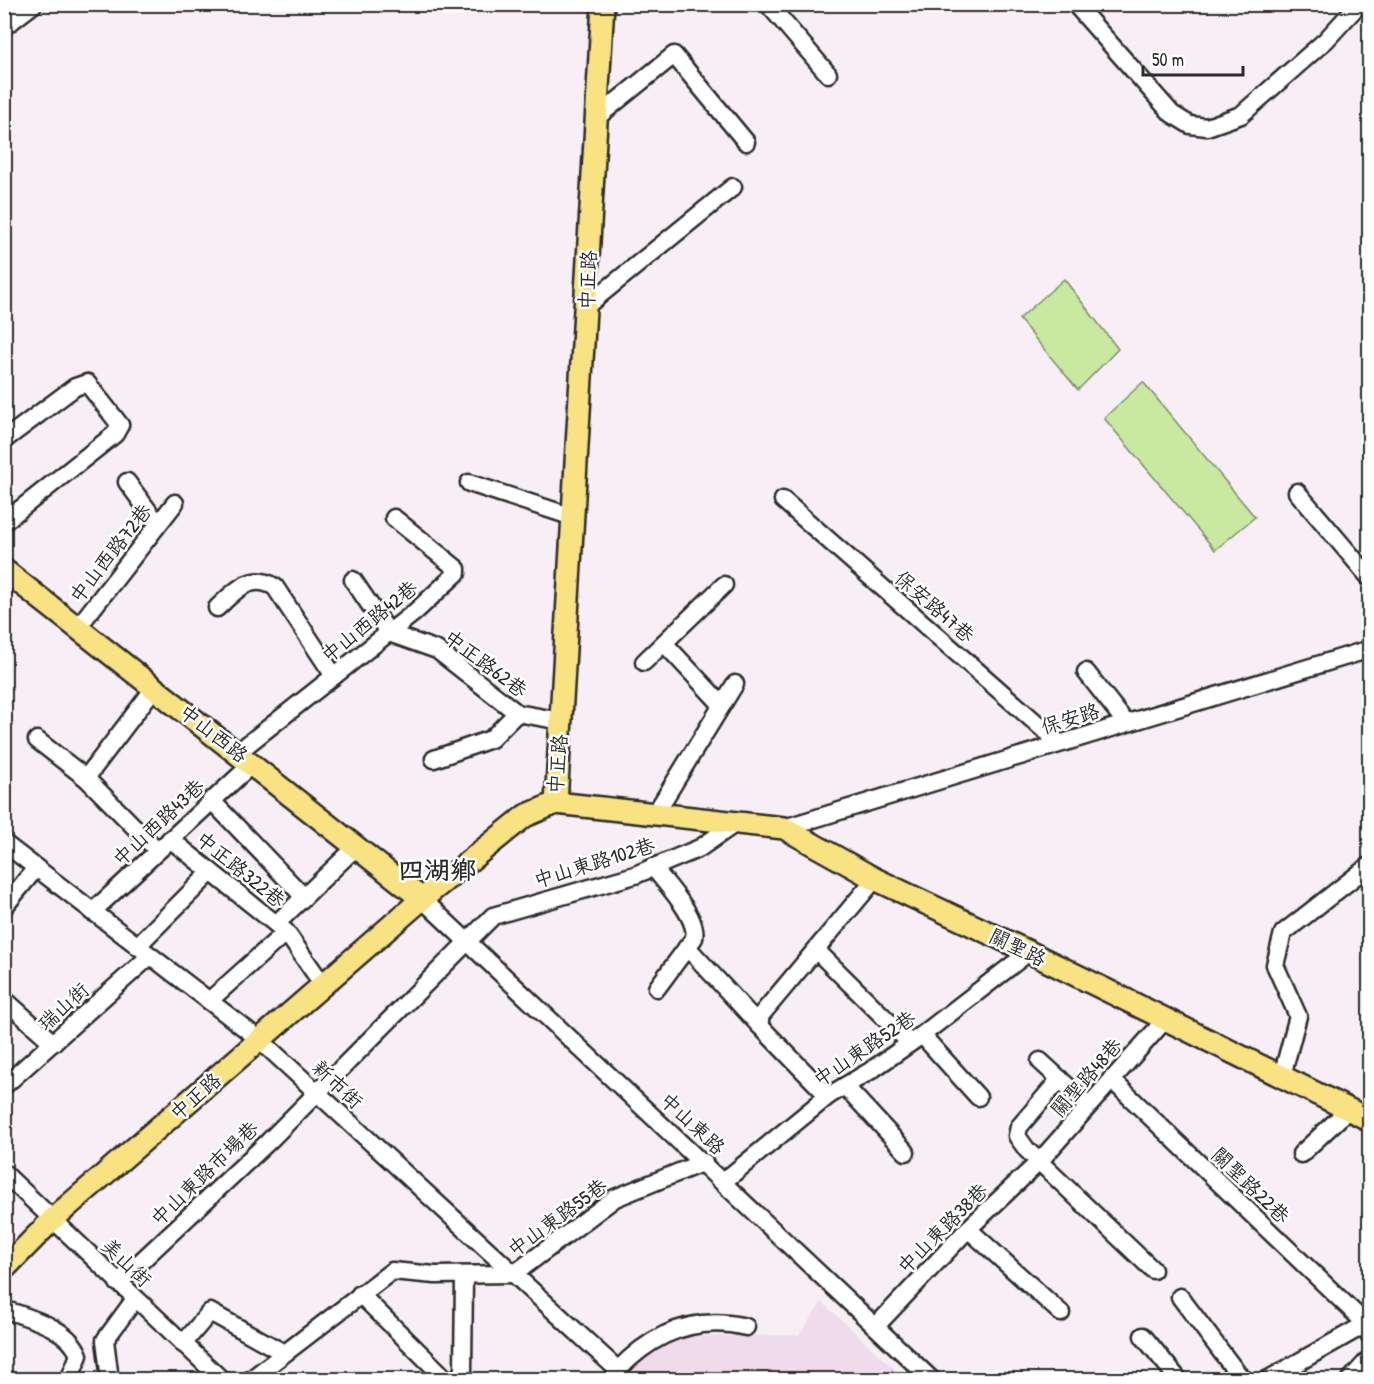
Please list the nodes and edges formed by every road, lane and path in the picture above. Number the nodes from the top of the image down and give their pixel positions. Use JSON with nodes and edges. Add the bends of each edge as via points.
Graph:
{"nodes":[{"id":1,"x":34,"y":4,"type":"edge"},
{"id":2,"x":603,"y":4,"type":"edge"},
{"id":3,"x":768,"y":4,"type":"edge"},
{"id":4,"x":1075,"y":4,"type":"edge"},
{"id":5,"x":1359,"y":4,"type":"edge"},
{"id":6,"x":4,"y":27,"type":"edge"},
{"id":7,"x":828,"y":74,"type":"dead end"},
{"id":8,"x":596,"y":118,"type":"junction"},
{"id":9,"x":746,"y":142,"type":"dead end"},
{"id":10,"x":733,"y":187,"type":"dead end"},
{"id":11,"x":585,"y":307,"type":"junction"},
{"id":12,"x":4,"y":440,"type":"edge"},
{"id":13,"x":127,"y":482,"type":"dead end"},
{"id":14,"x":470,"y":483,"type":"dead end"},
{"id":15,"x":1297,"y":492,"type":"dead end"},
{"id":16,"x":783,"y":500,"type":"dead end"},
{"id":17,"x":175,"y":503,"type":"dead end"},
{"id":18,"x":573,"y":517,"type":"junction"},
{"id":19,"x":394,"y":518,"type":"dead end"},
{"id":20,"x":4,"y":522,"type":"edge"},
{"id":21,"x":158,"y":524,"type":"junction"},
{"id":22,"x":4,"y":570,"type":"edge"},
{"id":23,"x":1370,"y":578,"type":"edge"},
{"id":24,"x":353,"y":580,"type":"dead end"},
{"id":25,"x":724,"y":585,"type":"dead end"},
{"id":26,"x":217,"y":608,"type":"dead end"},
{"id":27,"x":78,"y":627,"type":"junction"},
{"id":28,"x":389,"y":633,"type":"junction"},
{"id":29,"x":664,"y":643,"type":"junction"},
{"id":30,"x":1370,"y":649,"type":"edge"},
{"id":31,"x":644,"y":662,"type":"dead end"},
{"id":32,"x":1086,"y":672,"type":"dead end"},
{"id":33,"x":334,"y":676,"type":"junction"},
{"id":34,"x":735,"y":684,"type":"dead end"},
{"id":35,"x":155,"y":687,"type":"junction"},
{"id":36,"x":722,"y":705,"type":"junction"},
{"id":37,"x":517,"y":713,"type":"junction"},
{"id":38,"x":561,"y":721,"type":"junction"},
{"id":39,"x":1126,"y":723,"type":"junction"},
{"id":40,"x":37,"y":740,"type":"dead end"},
{"id":41,"x":1059,"y":743,"type":"junction"},
{"id":42,"x":245,"y":758,"type":"junction"},
{"id":43,"x":434,"y":759,"type":"dead end"},
{"id":44,"x":86,"y":778,"type":"junction"},
{"id":45,"x":211,"y":800,"type":"junction"},
{"id":46,"x":556,"y":803,"type":"junction"},
{"id":47,"x":655,"y":814,"type":"junction"},
{"id":48,"x":736,"y":823,"type":"junction"},
{"id":49,"x":784,"y":828,"type":"junction"},
{"id":50,"x":4,"y":843,"type":"edge"},
{"id":51,"x":163,"y":844,"type":"junction"},
{"id":52,"x":357,"y":846,"type":"junction"},
{"id":53,"x":1370,"y":865,"type":"edge"},
{"id":54,"x":653,"y":867,"type":"junction"},
{"id":55,"x":36,"y":868,"type":"junction"},
{"id":56,"x":211,"y":872,"type":"junction"},
{"id":57,"x":875,"y":879,"type":"junction"},
{"id":58,"x":304,"y":897,"type":"junction"},
{"id":59,"x":422,"y":899,"type":"junction"},
{"id":60,"x":4,"y":907,"type":"edge"},
{"id":61,"x":92,"y":912,"type":"junction"},
{"id":62,"x":281,"y":928,"type":"junction"},
{"id":63,"x":467,"y":942,"type":"junction"},
{"id":64,"x":687,"y":947,"type":"junction"},
{"id":65,"x":143,"y":951,"type":"junction"},
{"id":66,"x":817,"y":951,"type":"junction"},
{"id":67,"x":1029,"y":952,"type":"junction"},
{"id":68,"x":323,"y":985,"type":"junction"},
{"id":69,"x":657,"y":988,"type":"dead end"},
{"id":70,"x":4,"y":999,"type":"edge"},
{"id":71,"x":210,"y":1001,"type":"junction"},
{"id":72,"x":1164,"y":1020,"type":"junction"},
{"id":73,"x":759,"y":1026,"type":"junction"},
{"id":74,"x":916,"y":1039,"type":"junction"},
{"id":75,"x":260,"y":1040,"type":"junction"},
{"id":76,"x":53,"y":1043,"type":"junction"},
{"id":77,"x":1040,"y":1061,"type":"dead end"},
{"id":78,"x":1281,"y":1076,"type":"junction"},
{"id":79,"x":1060,"y":1079,"type":"junction"},
{"id":80,"x":1111,"y":1079,"type":"junction"},
{"id":81,"x":4,"y":1086,"type":"edge"},
{"id":82,"x":845,"y":1086,"type":"junction"},
{"id":83,"x":316,"y":1092,"type":"junction"},
{"id":84,"x":828,"y":1096,"type":"junction"},
{"id":85,"x":978,"y":1097,"type":"dead end"},
{"id":86,"x":1088,"y":1105,"type":"junction"},
{"id":87,"x":1348,"y":1110,"type":"junction"},
{"id":88,"x":1370,"y":1120,"type":"edge"},
{"id":89,"x":906,"y":1152,"type":"dead end"},
{"id":90,"x":1301,"y":1154,"type":"dead end"},
{"id":91,"x":704,"y":1162,"type":"junction"},
{"id":92,"x":1040,"y":1162,"type":"junction"},
{"id":93,"x":4,"y":1173,"type":"edge"},
{"id":94,"x":724,"y":1181,"type":"junction"},
{"id":95,"x":53,"y":1220,"type":"junction"},
{"id":96,"x":968,"y":1229,"type":"junction"},
{"id":97,"x":4,"y":1269,"type":"edge"},
{"id":98,"x":1153,"y":1270,"type":"dead end"},
{"id":99,"x":514,"y":1274,"type":"junction"},
{"id":100,"x":464,"y":1275,"type":"junction"},
{"id":101,"x":118,"y":1283,"type":"junction"},
{"id":102,"x":360,"y":1294,"type":"junction"},
{"id":103,"x":1180,"y":1297,"type":"dead end"},
{"id":104,"x":135,"y":1299,"type":"junction"},
{"id":105,"x":4,"y":1309,"type":"edge"},
{"id":106,"x":1061,"y":1313,"type":"dead end"},
{"id":107,"x":876,"y":1326,"type":"junction"},
{"id":108,"x":746,"y":1327,"type":"dead end"},
{"id":109,"x":1365,"y":1327,"type":"edge"},
{"id":110,"x":1143,"y":1336,"type":"dead end"},
{"id":111,"x":183,"y":1344,"type":"junction"},
{"id":112,"x":284,"y":1353,"type":"junction"},
{"id":113,"x":1367,"y":1361,"type":"edge"},
{"id":114,"x":615,"y":1375,"type":"edge"},
{"id":115,"x":69,"y":1380,"type":"edge"},
{"id":116,"x":110,"y":1380,"type":"edge"},
{"id":117,"x":222,"y":1380,"type":"edge"},
{"id":118,"x":250,"y":1380,"type":"edge"},
{"id":119,"x":447,"y":1380,"type":"edge"},
{"id":120,"x":455,"y":1380,"type":"edge"},
{"id":121,"x":932,"y":1380,"type":"edge"},
{"id":122,"x":1179,"y":1380,"type":"edge"},
{"id":123,"x":1245,"y":1380,"type":"edge"},
{"id":124,"x":1267,"y":1380,"type":"edge"},
{"id":125,"x":1350,"y":1380,"type":"edge"}],
"edges":[{"from":1,"to":6,"type":"street"},
{"from":2,"to":8,"type":"main road","name":"中正路"},
{"from":3,"to":7,"type":"street"},
{"from":4,"to":5,"type":"street","via":[[1172,114],[1190,125],[1207,127],[1241,115],[1326,40]]},
{"from":8,"to":9,"type":"street","via":[[674,55]]},
{"from":8,"to":11,"type":"main road","name":"中正路"},
{"from":10,"to":11,"type":"street"},
{"from":11,"to":18,"type":"main road","name":"中正路"},
{"from":12,"to":20,"type":"street","via":[[75,387],[87,383],[120,424],[116,434]]},
{"from":13,"to":21,"type":"street"},
{"from":14,"to":18,"type":"street"},
{"from":15,"to":23,"type":"street"},
{"from":16,"to":41,"type":"street","name":"保安路47巷"},
{"from":17,"to":21,"type":"street","name":"中山西路72巷"},
{"from":18,"to":38,"type":"main road","name":"中正路"},
{"from":19,"to":28,"type":"street","name":"中山西路42巷","via":[[447,559],[457,573]]},
{"from":21,"to":27,"type":"street","name":"中山西路72巷"},
{"from":22,"to":27,"type":"main road","name":"中山西路"},
{"from":24,"to":28,"type":"street"},
{"from":25,"to":29,"type":"street"},
{"from":26,"to":33,"type":"street","via":[[238,588],[252,580],[265,580],[275,587]]},
{"from":27,"to":35,"type":"main road","name":"中山西路"},
{"from":28,"to":33,"type":"street","name":"中山西路42巷"},
{"from":28,"to":37,"type":"street","name":"中正路62巷","via":[[437,650]]},
{"from":29,"to":31,"type":"street"},
{"from":29,"to":36,"type":"street"},
{"from":30,"to":39,"type":"street","name":"保安路"},
{"from":32,"to":39,"type":"street"},
{"from":33,"to":42,"type":"street","name":"中山西路42巷"},
{"from":34,"to":36,"type":"street"},
{"from":35,"to":42,"type":"main road","name":"中山西路"},
{"from":35,"to":44,"type":"street"},
{"from":36,"to":47,"type":"street"},
{"from":37,"to":38,"type":"street","name":"中正路62巷"},
{"from":37,"to":43,"type":"street","via":[[491,740]]},
{"from":38,"to":46,"type":"main road","name":"中正路"},
{"from":39,"to":41,"type":"street","name":"保安路"},
{"from":40,"to":44,"type":"street","name":"中正路322巷"},
{"from":41,"to":49,"type":"street","name":"保安路"},
{"from":42,"to":45,"type":"street","name":"中山西路43巷"},
{"from":42,"to":52,"type":"main road","name":"中山西路"},
{"from":44,"to":51,"type":"street","name":"中正路322巷"},
{"from":45,"to":51,"type":"street","name":"中山西路43巷"},
{"from":45,"to":58,"type":"street"},
{"from":46,"to":47,"type":"main road","name":"關聖路"},
{"from":46,"to":59,"type":"main road","name":"中正路","via":[[525,816]]},
{"from":47,"to":48,"type":"main road","name":"關聖路"},
{"from":48,"to":49,"type":"main road","name":"關聖路"},
{"from":48,"to":54,"type":"street","name":"中山東路102巷","via":[[700,848]]},
{"from":49,"to":57,"type":"main road","name":"關聖路"},
{"from":50,"to":55,"type":"street","name":"新市街"},
{"from":51,"to":56,"type":"street","name":"中正路322巷"},
{"from":51,"to":61,"type":"street","name":"中山西路43巷"},
{"from":52,"to":58,"type":"street"},
{"from":52,"to":59,"type":"main road","name":"中山西路"},
{"from":53,"to":78,"type":"street","via":[[1283,933],[1275,965],[1298,1016]]},
{"from":54,"to":63,"type":"street","name":"中山東路102巷","via":[[502,912],[483,923]]},
{"from":54,"to":64,"type":"street","via":[[694,924],[694,938]]},
{"from":55,"to":60,"type":"street"},
{"from":55,"to":61,"type":"street","name":"新市街"},
{"from":56,"to":62,"type":"street","name":"中正路322巷"},
{"from":56,"to":65,"type":"street","name":"瑞山街"},
{"from":57,"to":66,"type":"street"},
{"from":57,"to":67,"type":"main road","name":"關聖路"},
{"from":58,"to":62,"type":"street"},
{"from":59,"to":63,"type":"street","name":"中山東路"},
{"from":59,"to":68,"type":"main road","name":"中正路"},
{"from":61,"to":65,"type":"street","name":"新市街"},
{"from":62,"to":68,"type":"street","name":"中正路322巷"},
{"from":62,"to":71,"type":"street","name":"中正路322巷"},
{"from":63,"to":83,"type":"street","name":"中山東路102巷"},
{"from":63,"to":91,"type":"street","name":"中山東路"},
{"from":64,"to":69,"type":"street"},
{"from":64,"to":73,"type":"street"},
{"from":65,"to":71,"type":"street","name":"新市街"},
{"from":65,"to":76,"type":"street","name":"瑞山街"},
{"from":66,"to":73,"type":"street","via":[[761,1015]]},
{"from":66,"to":74,"type":"street"},
{"from":67,"to":72,"type":"main road","name":"關聖路"},
{"from":67,"to":74,"type":"street","name":"中山東路52巷"},
{"from":68,"to":75,"type":"main road","name":"中正路"},
{"from":70,"to":76,"type":"street"},
{"from":71,"to":75,"type":"street","name":"新市街"},
{"from":72,"to":78,"type":"main road","name":"關聖路"},
{"from":72,"to":80,"type":"street","name":"關聖路48巷"},
{"from":73,"to":84,"type":"street"},
{"from":74,"to":82,"type":"street","name":"中山東路52巷"},
{"from":74,"to":85,"type":"street"},
{"from":75,"to":83,"type":"street","name":"新市街"},
{"from":75,"to":95,"type":"main road","name":"中正路"},
{"from":76,"to":81,"type":"street","name":"瑞山街"},
{"from":77,"to":79,"type":"street"},
{"from":78,"to":87,"type":"main road","name":"關聖路"},
{"from":79,"to":86,"type":"street"},
{"from":79,"to":92,"type":"street","via":[[1019,1127],[1017,1136]]},
{"from":80,"to":86,"type":"street","name":"關聖路48巷"},
{"from":80,"to":109,"type":"street","name":"關聖路22巷"},
{"from":82,"to":84,"type":"street","name":"中山東路52巷"},
{"from":82,"to":89,"type":"street"},
{"from":83,"to":99,"type":"street","name":"新市街"},
{"from":83,"to":101,"type":"street","name":"中山東路市場巷"},
{"from":84,"to":94,"type":"street","name":"中山東路52巷"},
{"from":86,"to":92,"type":"street","name":"關聖路48巷"},
{"from":87,"to":88,"type":"main road","name":"關聖路"},
{"from":87,"to":90,"type":"street"},
{"from":91,"to":94,"type":"street","name":"中山東路"},
{"from":91,"to":99,"type":"street","name":"中山東路55巷","via":[[615,1198]]},
{"from":92,"to":96,"type":"street","name":"中山東路38巷"},
{"from":92,"to":98,"type":"street"},
{"from":93,"to":95,"type":"street","name":"美山街"},
{"from":94,"to":107,"type":"street","name":"中山東路"},
{"from":95,"to":97,"type":"main road","name":"中正路"},
{"from":95,"to":101,"type":"street","name":"美山街"},
{"from":96,"to":106,"type":"street"},
{"from":96,"to":107,"type":"street","name":"中山東路38巷"},
{"from":99,"to":100,"type":"street","name":"中山東路55巷"},
{"from":99,"to":114,"type":"street","name":"新市街"},
{"from":100,"to":102,"type":"street","name":"中山東路55巷","via":[[392,1271]]},
{"from":100,"to":120,"type":"street","via":[[463,1372]]},
{"from":101,"to":104,"type":"street","name":"美山街"},
{"from":102,"to":112,"type":"street","name":"中山東路55巷"},
{"from":102,"to":119,"type":"street"},
{"from":103,"to":123,"type":"street"},
{"from":104,"to":111,"type":"street","name":"美山街"},
{"from":104,"to":116,"type":"street","via":[[105,1340]]},
{"from":105,"to":115,"type":"street","via":[[59,1331],[74,1343],[79,1355]]},
{"from":107,"to":121,"type":"street","name":"中山東路"},
{"from":108,"to":114,"type":"street","via":[[724,1322],[672,1330],[640,1348]]},
{"from":109,"to":124,"type":"street"},
{"from":110,"to":122,"type":"street"},
{"from":111,"to":112,"type":"street","via":[[210,1312]]},
{"from":111,"to":117,"type":"street","name":"美山街"},
{"from":112,"to":118,"type":"street","name":"中山東路55巷"},
{"from":113,"to":125,"type":"street"}]}
